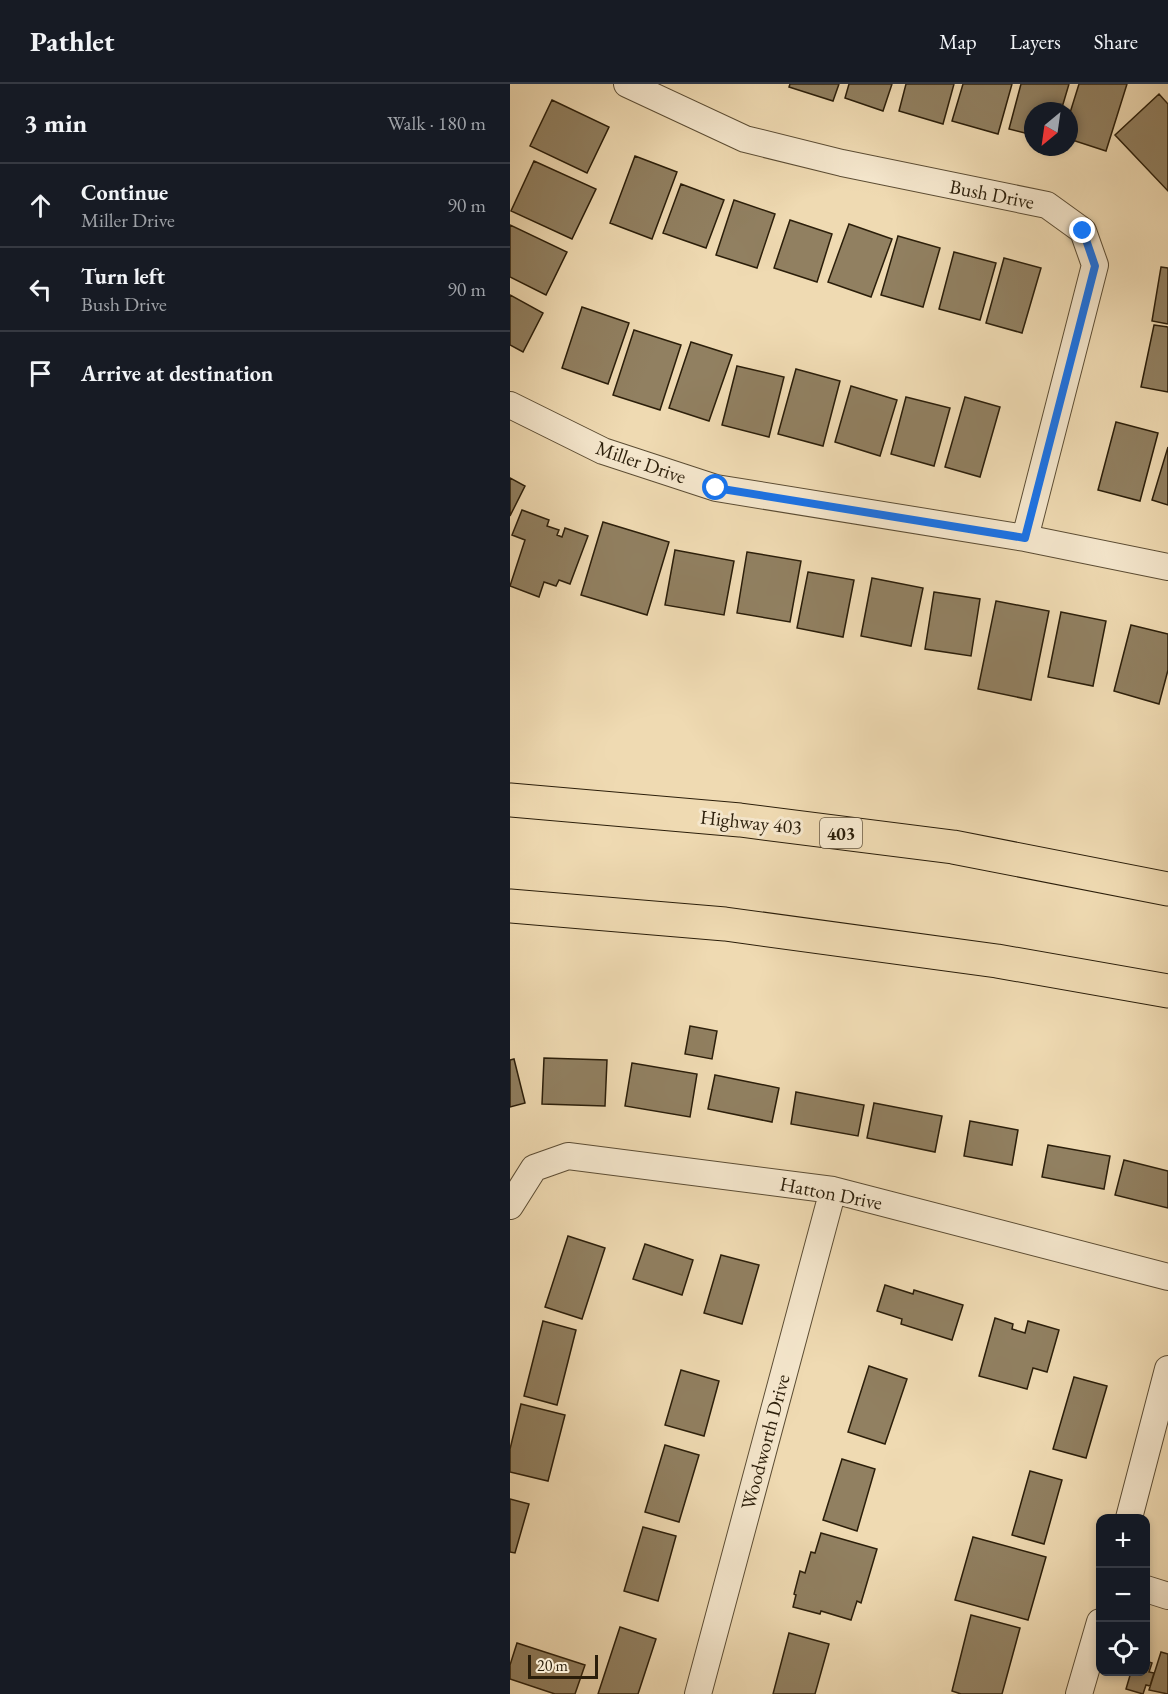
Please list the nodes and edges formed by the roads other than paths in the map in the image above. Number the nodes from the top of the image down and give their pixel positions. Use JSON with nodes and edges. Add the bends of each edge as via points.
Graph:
{"nodes":[{"id":1,"x":627,"y":84,"type":"edge"},
{"id":2,"x":510,"y":405,"type":"edge"},
{"id":3,"x":1025,"y":538,"type":"junction"},
{"id":4,"x":1168,"y":567,"type":"edge"},
{"id":5,"x":510,"y":800,"type":"edge"},
{"id":6,"x":1168,"y":889,"type":"edge"},
{"id":7,"x":510,"y":906,"type":"edge"},
{"id":8,"x":997,"y":961,"type":"junction"},
{"id":9,"x":1168,"y":991,"type":"edge"},
{"id":10,"x":1168,"y":1010,"type":"edge"},
{"id":11,"x":833,"y":1190,"type":"junction"},
{"id":12,"x":510,"y":1206,"type":"edge"},
{"id":13,"x":1168,"y":1277,"type":"edge"},
{"id":14,"x":1168,"y":1369,"type":"edge"},
{"id":15,"x":1130,"y":1514,"type":"edge"},
{"id":16,"x":1150,"y":1590,"type":"edge"},
{"id":17,"x":1168,"y":1596,"type":"edge"},
{"id":18,"x":1096,"y":1638,"type":"edge"},
{"id":19,"x":698,"y":1694,"type":"edge"},
{"id":20,"x":1079,"y":1694,"type":"edge"}],
"edges":[{"from":1,"to":3,"type":"street","name":"Bush Drive","via":[[745,139],[1047,205],[1083,231],[1095,266]]},
{"from":2,"to":3,"type":"street","name":"Miller Drive","via":[[603,451],[716,488]]},
{"from":3,"to":4,"type":"street","name":"Miller Drive"},
{"from":5,"to":6,"type":"highway","name":"Highway 403","number":"403","via":[[740,820],[953,847]]},
{"from":7,"to":8,"type":"highway","via":[[725,924]]},
{"from":8,"to":9,"type":"highway"},
{"from":8,"to":10,"type":"highway"},
{"from":11,"to":12,"type":"street","name":"Hatton Drive","via":[[568,1156],[534,1168]]},
{"from":11,"to":13,"type":"street","name":"Hatton Drive"},
{"from":11,"to":19,"type":"street","name":"Woodworth Drive"},
{"from":14,"to":15,"type":"street"},
{"from":16,"to":17,"type":"street"},
{"from":18,"to":20,"type":"street"}]}
